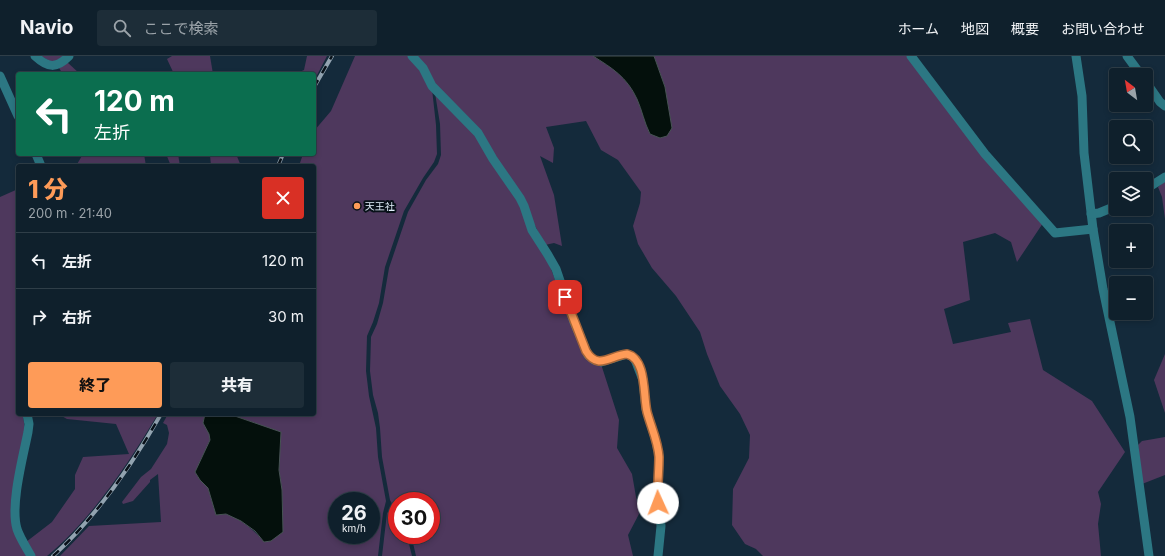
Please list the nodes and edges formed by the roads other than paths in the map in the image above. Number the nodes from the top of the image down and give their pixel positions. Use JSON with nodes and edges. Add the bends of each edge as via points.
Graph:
{"nodes":[{"id":1,"x":35,"y":56,"type":"edge"},
{"id":2,"x":69,"y":56,"type":"edge"},
{"id":3,"x":412,"y":56,"type":"edge"},
{"id":4,"x":911,"y":56,"type":"edge"},
{"id":5,"x":1076,"y":56,"type":"edge"},
{"id":6,"x":1127,"y":56,"type":"edge"},
{"id":7,"x":1136,"y":68,"type":"edge"},
{"id":8,"x":0,"y":76,"type":"edge"},
{"id":9,"x":1153,"y":92,"type":"edge"},
{"id":10,"x":1165,"y":106,"type":"edge"},
{"id":11,"x":16,"y":112,"type":"edge"},
{"id":12,"x":1165,"y":177,"type":"edge"},
{"id":13,"x":1153,"y":185,"type":"edge"},
{"id":14,"x":1109,"y":209,"type":"edge"},
{"id":15,"x":1091,"y":214,"type":"junction"},
{"id":16,"x":1093,"y":229,"type":"junction"},
{"id":17,"x":27,"y":416,"type":"edge"},
{"id":18,"x":31,"y":556,"type":"edge"},
{"id":19,"x":658,"y":556,"type":"edge"},
{"id":20,"x":1149,"y":556,"type":"edge"}],
"edges":[{"from":1,"to":2,"type":"street","via":[[43,64],[51,66],[61,63]]},
{"from":3,"to":19,"type":"street","via":[[432,86],[478,133],[522,202],[532,230],[556,269],[588,355],[601,362],[627,354],[636,362],[643,380],[646,409],[659,456],[661,536]]},
{"from":4,"to":16,"type":"street","via":[[985,154],[1055,233]]},
{"from":5,"to":15,"type":"street","via":[[1082,96],[1084,153]]},
{"from":6,"to":7,"type":"street"},
{"from":8,"to":11,"type":"street"},
{"from":9,"to":10,"type":"street"},
{"from":12,"to":13,"type":"street"},
{"from":14,"to":15,"type":"street"},
{"from":15,"to":16,"type":"street"},
{"from":16,"to":20,"type":"street","via":[[1130,417]]},
{"from":17,"to":18,"type":"street","via":[[29,424],[17,489],[15,521],[19,535]]}]}
